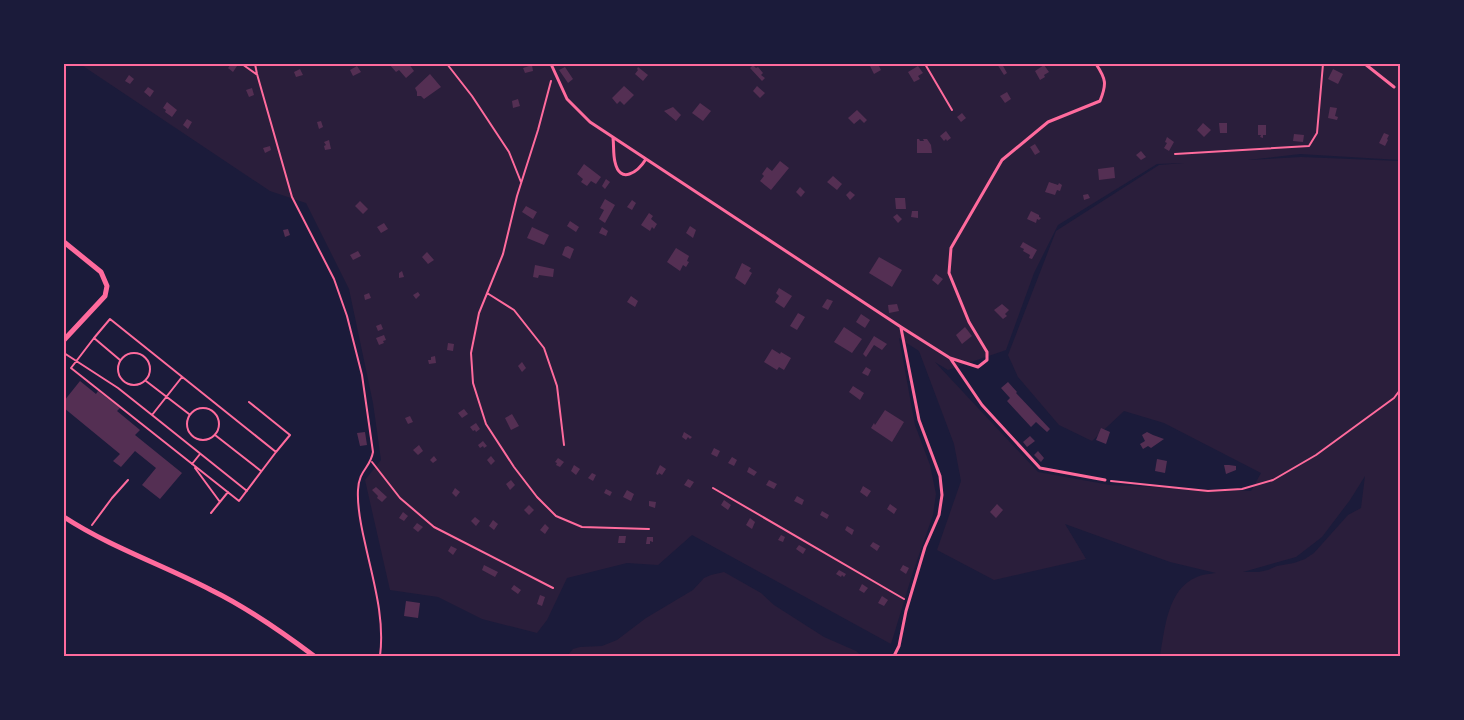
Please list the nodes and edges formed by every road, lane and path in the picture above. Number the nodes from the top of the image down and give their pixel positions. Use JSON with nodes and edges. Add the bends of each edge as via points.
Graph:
{"nodes":[{"id":1,"x":242,"y":64,"type":"edge"},
{"id":2,"x":255,"y":64,"type":"edge"},
{"id":3,"x":447,"y":64,"type":"edge"},
{"id":4,"x":551,"y":64,"type":"edge"},
{"id":5,"x":925,"y":64,"type":"edge"},
{"id":6,"x":1096,"y":64,"type":"edge"},
{"id":7,"x":1323,"y":64,"type":"edge"},
{"id":8,"x":1365,"y":64,"type":"edge"},
{"id":9,"x":554,"y":70,"type":"junction"},
{"id":10,"x":257,"y":74,"type":"junction"},
{"id":11,"x":1394,"y":87,"type":"dead end"},
{"id":12,"x":952,"y":110,"type":"dead end"},
{"id":13,"x":613,"y":138,"type":"junction"},
{"id":14,"x":1175,"y":154,"type":"dead end"},
{"id":15,"x":646,"y":159,"type":"junction"},
{"id":16,"x":522,"y":182,"type":"junction"},
{"id":17,"x":64,"y":242,"type":"edge"},
{"id":18,"x":487,"y":293,"type":"junction"},
{"id":19,"x":901,"y":327,"type":"junction"},
{"id":20,"x":94,"y":338,"type":"junction"},
{"id":21,"x":64,"y":340,"type":"edge"},
{"id":22,"x":149,"y":350,"type":"junction"},
{"id":23,"x":64,"y":353,"type":"edge"},
{"id":24,"x":144,"y":356,"type":"junction"},
{"id":25,"x":950,"y":358,"type":"junction"},
{"id":26,"x":120,"y":360,"type":"junction"},
{"id":27,"x":76,"y":361,"type":"junction"},
{"id":28,"x":182,"y":377,"type":"junction"},
{"id":29,"x":146,"y":381,"type":"junction"},
{"id":30,"x":123,"y":382,"type":"junction"},
{"id":31,"x":118,"y":388,"type":"junction"},
{"id":32,"x":1400,"y":390,"type":"edge"},
{"id":33,"x":167,"y":396,"type":"junction"},
{"id":34,"x":249,"y":402,"type":"dead end"},
{"id":35,"x":218,"y":405,"type":"junction"},
{"id":36,"x":213,"y":411,"type":"junction"},
{"id":37,"x":189,"y":414,"type":"junction"},
{"id":38,"x":152,"y":416,"type":"junction"},
{"id":39,"x":215,"y":435,"type":"junction"},
{"id":40,"x":564,"y":445,"type":"dead end"},
{"id":41,"x":276,"y":452,"type":"junction"},
{"id":42,"x":200,"y":454,"type":"junction"},
{"id":43,"x":372,"y":462,"type":"junction"},
{"id":44,"x":192,"y":464,"type":"junction"},
{"id":45,"x":261,"y":471,"type":"junction"},
{"id":46,"x":128,"y":480,"type":"dead end"},
{"id":47,"x":1105,"y":480,"type":"joint"},
{"id":48,"x":713,"y":488,"type":"dead end"},
{"id":49,"x":247,"y":491,"type":"junction"},
{"id":50,"x":228,"y":492,"type":"junction"},
{"id":51,"x":220,"y":502,"type":"junction"},
{"id":52,"x":211,"y":513,"type":"dead end"},
{"id":53,"x":64,"y":517,"type":"edge"},
{"id":54,"x":649,"y":529,"type":"dead end"},
{"id":55,"x":88,"y":531,"type":"junction"},
{"id":56,"x":553,"y":588,"type":"dead end"},
{"id":57,"x":908,"y":602,"type":"junction"},
{"id":58,"x":314,"y":656,"type":"edge"},
{"id":59,"x":380,"y":656,"type":"edge"},
{"id":60,"x":894,"y":656,"type":"edge"}],
"edges":[{"from":1,"to":10,"type":"path"},
{"from":2,"to":10,"type":"path"},
{"from":3,"to":16,"type":"path","via":[[509,152]]},
{"from":4,"to":9,"type":"lane"},
{"from":5,"to":12,"type":"path"},
{"from":6,"to":25,"type":"lane","via":[[1103,75],[1105,89],[1100,101],[1048,122],[1002,160],[951,248],[949,273],[969,322],[987,352],[987,360],[978,367]]},
{"from":7,"to":14,"type":"path","via":[[1317,133],[1309,146]]},
{"from":8,"to":11,"type":"lane"},
{"from":9,"to":13,"type":"lane","via":[[566,99]]},
{"from":9,"to":16,"type":"path"},
{"from":10,"to":43,"type":"path","via":[[292,197],[334,279],[347,316],[362,375]]},
{"from":13,"to":15,"type":"lane"},
{"from":13,"to":15,"type":"lane","via":[[615,164],[619,171],[624,174],[637,171]]},
{"from":15,"to":19,"type":"lane"},
{"from":16,"to":18,"type":"path","via":[[503,254]]},
{"from":17,"to":21,"type":"street","via":[[101,272],[107,286],[105,296]]},
{"from":18,"to":40,"type":"path","via":[[514,310],[544,348],[557,386]]},
{"from":18,"to":54,"type":"path","via":[[479,313],[472,353],[473,383],[486,424],[514,467],[556,516],[582,528]]},
{"from":19,"to":25,"type":"lane"},
{"from":19,"to":57,"type":"lane","via":[[919,420],[940,476],[942,495],[939,515]]},
{"from":20,"to":22,"type":"path","via":[[110,319]]},
{"from":20,"to":26,"type":"path"},
{"from":20,"to":27,"type":"path"},
{"from":22,"to":24,"type":"path"},
{"from":22,"to":28,"type":"path"},
{"from":23,"to":27,"type":"path"},
{"from":24,"to":26,"type":"path","via":[[130,353]]},
{"from":24,"to":29,"type":"path","via":[[150,367]]},
{"from":25,"to":47,"type":"lane","via":[[982,405],[1040,468]]},
{"from":26,"to":30,"type":"path","via":[[117,372]]},
{"from":27,"to":31,"type":"path"},
{"from":27,"to":44,"type":"path","via":[[71,368]]},
{"from":28,"to":33,"type":"path"},
{"from":28,"to":35,"type":"path"},
{"from":29,"to":30,"type":"path","via":[[135,386]]},
{"from":29,"to":33,"type":"path"},
{"from":30,"to":31,"type":"path"},
{"from":31,"to":38,"type":"path"},
{"from":32,"to":47,"type":"path","via":[[1394,398],[1316,456],[1273,480],[1242,489],[1208,491]]},
{"from":33,"to":37,"type":"path"},
{"from":33,"to":38,"type":"path"},
{"from":34,"to":41,"type":"path","via":[[290,434]]},
{"from":35,"to":36,"type":"path"},
{"from":35,"to":41,"type":"path"},
{"from":36,"to":37,"type":"path","via":[[199,408]]},
{"from":36,"to":39,"type":"path","via":[[220,422]]},
{"from":37,"to":39,"type":"path","via":[[186,427],[192,437],[204,441]]},
{"from":38,"to":42,"type":"path"},
{"from":39,"to":45,"type":"path"},
{"from":41,"to":45,"type":"path"},
{"from":42,"to":44,"type":"path"},
{"from":42,"to":49,"type":"path"},
{"from":43,"to":56,"type":"path","via":[[400,498],[434,526]]},
{"from":43,"to":59,"type":"path","via":[[360,476],[358,507],[377,596],[382,642]]},
{"from":44,"to":50,"type":"path"},
{"from":44,"to":51,"type":"path"},
{"from":45,"to":49,"type":"path"},
{"from":46,"to":55,"type":"path"},
{"from":48,"to":57,"type":"path"},
{"from":49,"to":50,"type":"path","via":[[239,501]]},
{"from":50,"to":51,"type":"path"},
{"from":51,"to":52,"type":"path"},
{"from":53,"to":55,"type":"street"},
{"from":55,"to":58,"type":"street","via":[[212,590]]},
{"from":57,"to":60,"type":"lane"}]}
